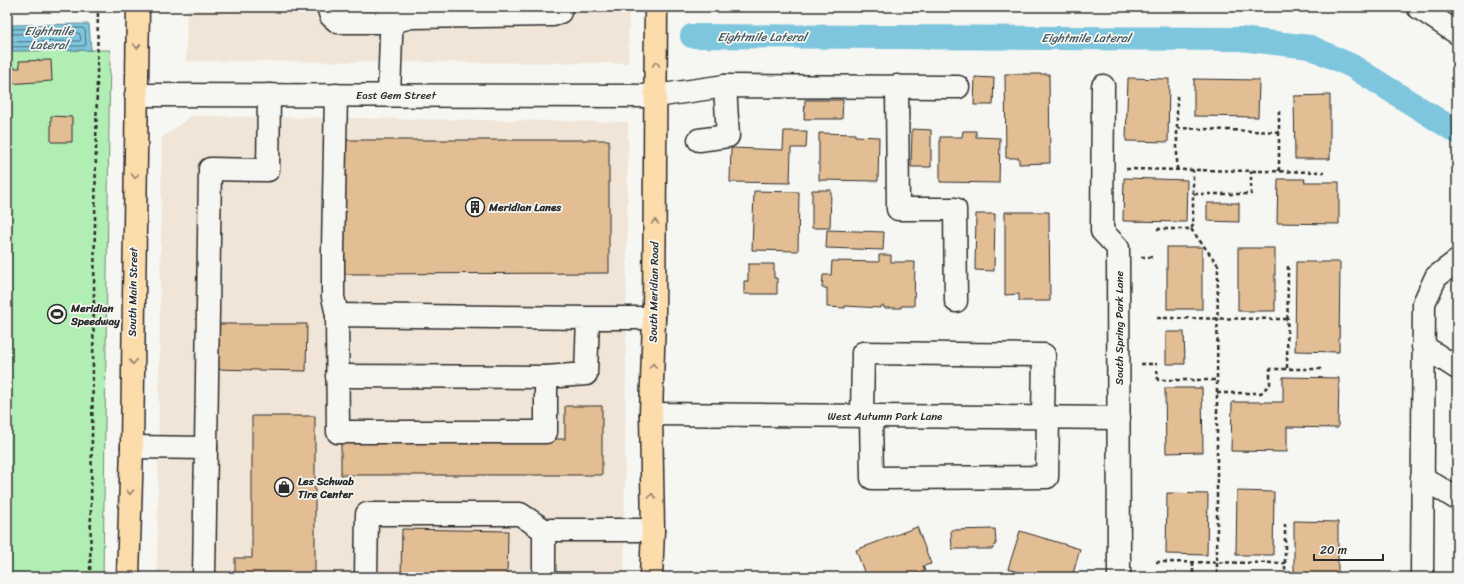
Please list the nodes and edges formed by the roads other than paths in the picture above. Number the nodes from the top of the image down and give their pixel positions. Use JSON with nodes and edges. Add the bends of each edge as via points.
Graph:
{"nodes":[{"id":1,"x":138,"y":7,"type":"edge"},
{"id":2,"x":328,"y":7,"type":"edge"},
{"id":3,"x":561,"y":7,"type":"edge"},
{"id":4,"x":656,"y":7,"type":"edge"},
{"id":5,"x":1418,"y":7,"type":"edge"},
{"id":6,"x":392,"y":15,"type":"edge"},
{"id":7,"x":1457,"y":33,"type":"edge"},
{"id":8,"x":725,"y":86,"type":"junction"},
{"id":9,"x":897,"y":86,"type":"junction"},
{"id":10,"x":1103,"y":86,"type":"dead end"},
{"id":11,"x":958,"y":87,"type":"dead end"},
{"id":12,"x":136,"y":95,"type":"junction"},
{"id":13,"x":269,"y":95,"type":"junction"},
{"id":14,"x":336,"y":95,"type":"junction"},
{"id":15,"x":389,"y":95,"type":"junction"},
{"id":16,"x":656,"y":96,"type":"junction"},
{"id":17,"x":698,"y":140,"type":"dead end"},
{"id":18,"x":1457,"y":261,"type":"edge"},
{"id":19,"x":956,"y":301,"type":"dead end"},
{"id":20,"x":336,"y":314,"type":"junction"},
{"id":21,"x":588,"y":318,"type":"junction"},
{"id":22,"x":654,"y":318,"type":"junction"},
{"id":23,"x":1423,"y":346,"type":"junction"},
{"id":24,"x":1457,"y":368,"type":"edge"},
{"id":25,"x":337,"y":376,"type":"junction"},
{"id":26,"x":546,"y":377,"type":"junction"},
{"id":27,"x":651,"y":414,"type":"junction"},
{"id":28,"x":867,"y":416,"type":"junction"},
{"id":29,"x":1046,"y":418,"type":"junction"},
{"id":30,"x":1119,"y":418,"type":"junction"},
{"id":31,"x":132,"y":447,"type":"junction"},
{"id":32,"x":206,"y":448,"type":"junction"},
{"id":33,"x":1422,"y":476,"type":"junction"},
{"id":34,"x":1457,"y":499,"type":"edge"},
{"id":35,"x":544,"y":530,"type":"junction"},
{"id":36,"x":652,"y":530,"type":"junction"},
{"id":37,"x":128,"y":577,"type":"edge"},
{"id":38,"x":204,"y":577,"type":"edge"},
{"id":39,"x":366,"y":577,"type":"edge"},
{"id":40,"x":544,"y":577,"type":"edge"},
{"id":41,"x":651,"y":577,"type":"edge"},
{"id":42,"x":1119,"y":577,"type":"edge"},
{"id":43,"x":1422,"y":577,"type":"edge"}],
"edges":[{"from":1,"to":12,"type":"main road","name":"South Main Street","one_way":true},
{"from":2,"to":6,"type":"street","via":[[331,16],[338,22]]},
{"from":3,"to":6,"type":"street","via":[[560,12],[553,15]]},
{"from":16,"to":4,"type":"main road","name":"South Meridian Road","one_way":true},
{"from":5,"to":7,"type":"street"},
{"from":6,"to":15,"type":"street"},
{"from":8,"to":9,"type":"street","name":"East Gem Street"},
{"from":8,"to":16,"type":"street","name":"East Gem Street"},
{"from":8,"to":17,"type":"street","via":[[728,136]]},
{"from":9,"to":11,"type":"street","name":"East Gem Street"},
{"from":9,"to":19,"type":"street","via":[[898,209],[955,209]]},
{"from":10,"to":30,"type":"street","name":"South Spring Park Lane","via":[[1102,231],[1118,248]]},
{"from":12,"to":13,"type":"street","name":"East Gem Street"},
{"from":12,"to":31,"type":"main road","name":"South Main Street","one_way":true},
{"from":13,"to":14,"type":"street","name":"East Gem Street"},
{"from":13,"to":32,"type":"street","via":[[268,170],[210,169]]},
{"from":14,"to":15,"type":"street","name":"East Gem Street"},
{"from":14,"to":20,"type":"street","via":[[333,258]]},
{"from":15,"to":16,"type":"street","name":"East Gem Street"},
{"from":22,"to":16,"type":"main road","name":"South Meridian Road","one_way":true},
{"from":18,"to":23,"type":"street","via":[[1436,277],[1424,303]]},
{"from":20,"to":21,"type":"street"},
{"from":20,"to":25,"type":"street"},
{"from":21,"to":22,"type":"street"},
{"from":21,"to":26,"type":"street","via":[[586,374]]},
{"from":27,"to":22,"type":"main road","name":"South Meridian Road","one_way":true},
{"from":23,"to":24,"type":"street"},
{"from":23,"to":33,"type":"street"},
{"from":25,"to":26,"type":"street"},
{"from":25,"to":26,"type":"street","via":[[338,432],[546,432]]},
{"from":27,"to":28,"type":"street","name":"West Autumn Park Lane"},
{"from":36,"to":27,"type":"main road","name":"South Meridian Road","one_way":true},
{"from":28,"to":29,"type":"street","name":"West Autumn Park Lane"},
{"from":28,"to":29,"type":"street","via":[[872,478],[1047,477]]},
{"from":28,"to":29,"type":"street","via":[[863,353],[1044,355]]},
{"from":29,"to":30,"type":"street","name":"West Autumn Park Lane"},
{"from":30,"to":42,"type":"street","name":"South Spring Park Lane"},
{"from":31,"to":32,"type":"street"},
{"from":31,"to":37,"type":"main road","name":"South Main Street","one_way":true},
{"from":32,"to":38,"type":"street"},
{"from":33,"to":34,"type":"street"},
{"from":33,"to":43,"type":"street"},
{"from":35,"to":36,"type":"street"},
{"from":35,"to":39,"type":"street","via":[[520,514],[367,514]]},
{"from":35,"to":40,"type":"street"},
{"from":36,"to":41,"type":"main road","name":"South Meridian Road"}]}
